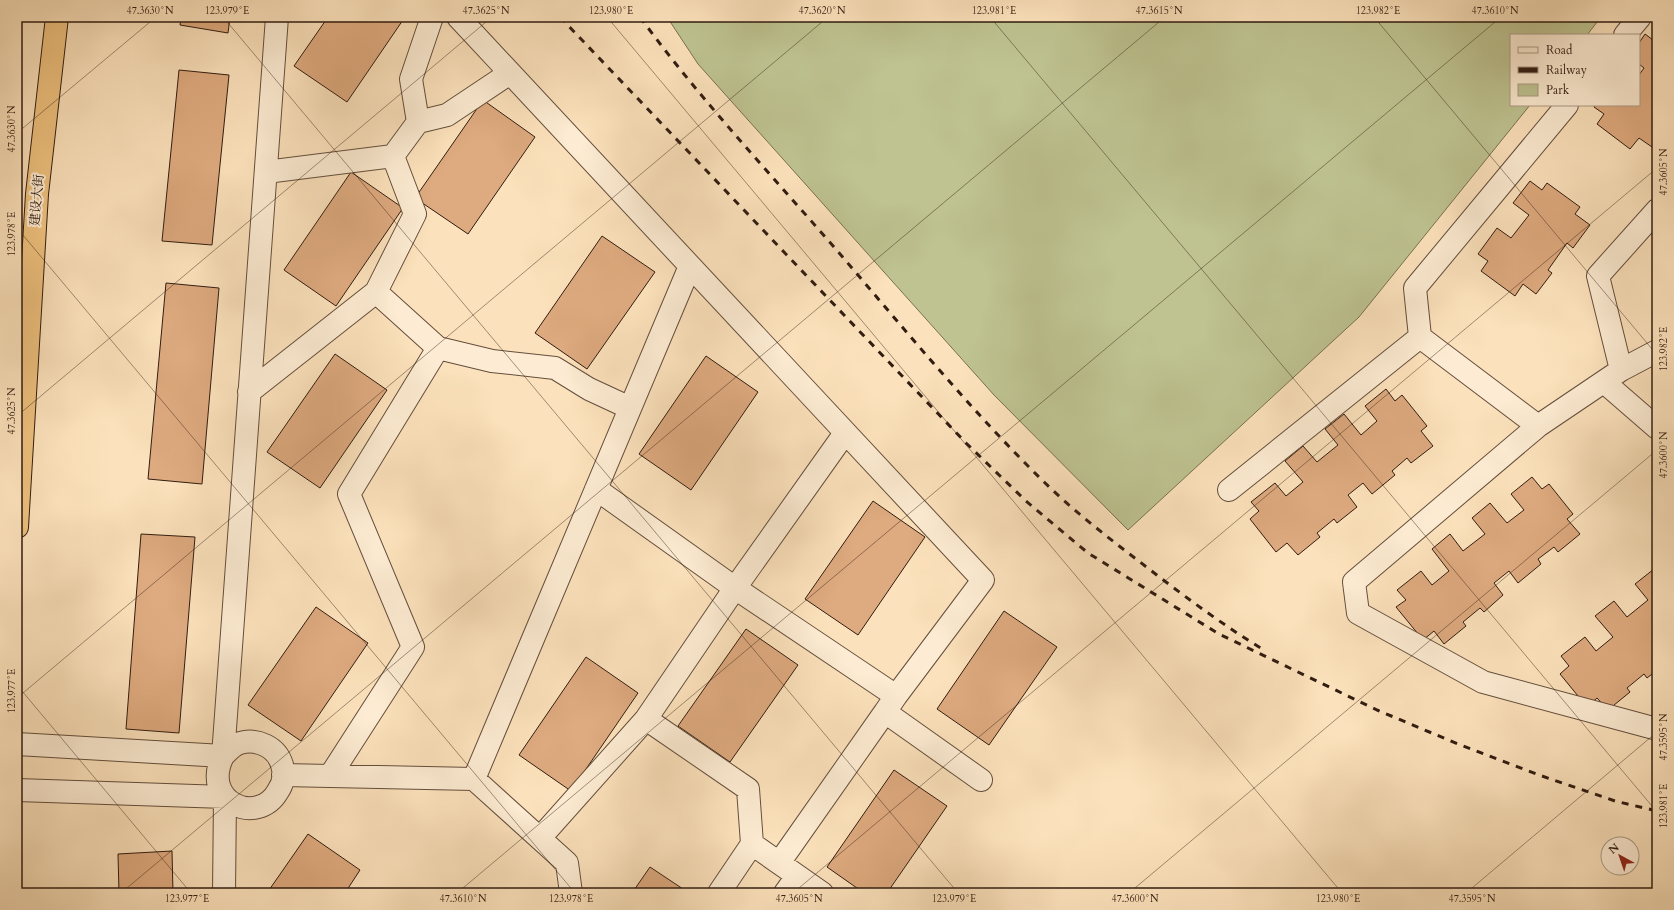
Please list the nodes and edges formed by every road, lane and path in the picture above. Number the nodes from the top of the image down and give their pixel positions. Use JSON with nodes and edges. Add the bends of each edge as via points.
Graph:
{"nodes":[{"id":1,"x":57,"y":17,"type":"edge"},
{"id":2,"x":277,"y":17,"type":"edge"},
{"id":3,"x":432,"y":17,"type":"edge"},
{"id":4,"x":458,"y":17,"type":"edge"},
{"id":5,"x":1640,"y":17,"type":"edge"},
{"id":6,"x":1626,"y":34,"type":"edge"},
{"id":7,"x":510,"y":73,"type":"junction"},
{"id":8,"x":1566,"y":106,"type":"edge"},
{"id":9,"x":418,"y":122,"type":"junction"},
{"id":10,"x":393,"y":156,"type":"junction"},
{"id":11,"x":266,"y":172,"type":"junction"},
{"id":12,"x":1657,"y":210,"type":"edge"},
{"id":13,"x":690,"y":266,"type":"junction"},
{"id":14,"x":376,"y":292,"type":"junction"},
{"id":15,"x":1420,"y":337,"type":"junction"},
{"id":16,"x":438,"y":348,"type":"junction"},
{"id":17,"x":1657,"y":351,"type":"edge"},
{"id":18,"x":1613,"y":376,"type":"junction"},
{"id":19,"x":249,"y":392,"type":"junction"},
{"id":20,"x":630,"y":408,"type":"junction"},
{"id":21,"x":1538,"y":426,"type":"junction"},
{"id":22,"x":1657,"y":428,"type":"edge"},
{"id":23,"x":845,"y":433,"type":"junction"},
{"id":24,"x":596,"y":489,"type":"junction"},
{"id":25,"x":1229,"y":490,"type":"dead end"},
{"id":26,"x":17,"y":527,"type":"edge"},
{"id":27,"x":735,"y":588,"type":"junction"},
{"id":28,"x":890,"y":704,"type":"junction"},
{"id":29,"x":646,"y":719,"type":"junction"},
{"id":30,"x":1656,"y":728,"type":"edge"},
{"id":31,"x":17,"y":744,"type":"edge"},
{"id":32,"x":222,"y":756,"type":"junction"},
{"id":33,"x":283,"y":775,"type":"junction"},
{"id":34,"x":330,"y":776,"type":"junction"},
{"id":35,"x":474,"y":779,"type":"junction"},
{"id":36,"x":981,"y":780,"type":"dead end"},
{"id":37,"x":17,"y":790,"type":"edge"},
{"id":38,"x":224,"y":797,"type":"junction"},
{"id":39,"x":540,"y":838,"type":"junction"},
{"id":40,"x":752,"y":844,"type":"junction"},
{"id":41,"x":779,"y":863,"type":"junction"},
{"id":42,"x":791,"y":884,"type":"edge"},
{"id":43,"x":224,"y":893,"type":"edge"},
{"id":44,"x":571,"y":893,"type":"edge"},
{"id":45,"x":719,"y":893,"type":"edge"},
{"id":46,"x":822,"y":893,"type":"edge"}],
"edges":[{"from":1,"to":26,"type":"highway","name":"建设大街","via":[[37,194]]},
{"from":2,"to":11,"type":"street"},
{"from":3,"to":9,"type":"street","via":[[411,79]]},
{"from":4,"to":7,"type":"street"},
{"from":5,"to":6,"type":"street"},
{"from":7,"to":9,"type":"street","via":[[447,115]]},
{"from":7,"to":13,"type":"street"},
{"from":8,"to":15,"type":"street","via":[[1415,288]]},
{"from":9,"to":10,"type":"street"},
{"from":10,"to":11,"type":"street"},
{"from":10,"to":14,"type":"street","via":[[415,214]]},
{"from":11,"to":19,"type":"street"},
{"from":12,"to":18,"type":"street","via":[[1598,276]]},
{"from":13,"to":20,"type":"street"},
{"from":13,"to":23,"type":"street"},
{"from":14,"to":16,"type":"street"},
{"from":14,"to":19,"type":"street"},
{"from":15,"to":21,"type":"street"},
{"from":15,"to":25,"type":"street"},
{"from":16,"to":20,"type":"street","via":[[492,360],[555,368]]},
{"from":16,"to":34,"type":"street","via":[[349,494],[413,647]]},
{"from":17,"to":18,"type":"street"},
{"from":18,"to":21,"type":"street"},
{"from":18,"to":22,"type":"street"},
{"from":19,"to":32,"type":"street"},
{"from":20,"to":24,"type":"street"},
{"from":21,"to":30,"type":"street","via":[[1354,582],[1358,613],[1483,682]]},
{"from":23,"to":27,"type":"street"},
{"from":23,"to":28,"type":"street","via":[[982,580]]},
{"from":24,"to":27,"type":"street"},
{"from":24,"to":35,"type":"street"},
{"from":27,"to":28,"type":"street"},
{"from":27,"to":29,"type":"street"},
{"from":28,"to":36,"type":"street"},
{"from":28,"to":41,"type":"street"},
{"from":29,"to":39,"type":"street"},
{"from":29,"to":40,"type":"street","via":[[748,789]]},
{"from":31,"to":32,"type":"street"},
{"from":32,"to":33,"type":"street","via":[[239,743],[260,743],[277,755],[282,764]]},
{"from":32,"to":38,"type":"street","via":[[216,776],[218,787]]},
{"from":33,"to":34,"type":"street"},
{"from":33,"to":38,"type":"street","via":[[276,796],[256,808],[244,808]]},
{"from":34,"to":35,"type":"street"},
{"from":35,"to":39,"type":"street"},
{"from":37,"to":38,"type":"street"},
{"from":38,"to":43,"type":"street"},
{"from":39,"to":44,"type":"street","via":[[567,863]]},
{"from":40,"to":41,"type":"street"},
{"from":40,"to":45,"type":"street"},
{"from":41,"to":42,"type":"street"},
{"from":42,"to":46,"type":"street"}]}
